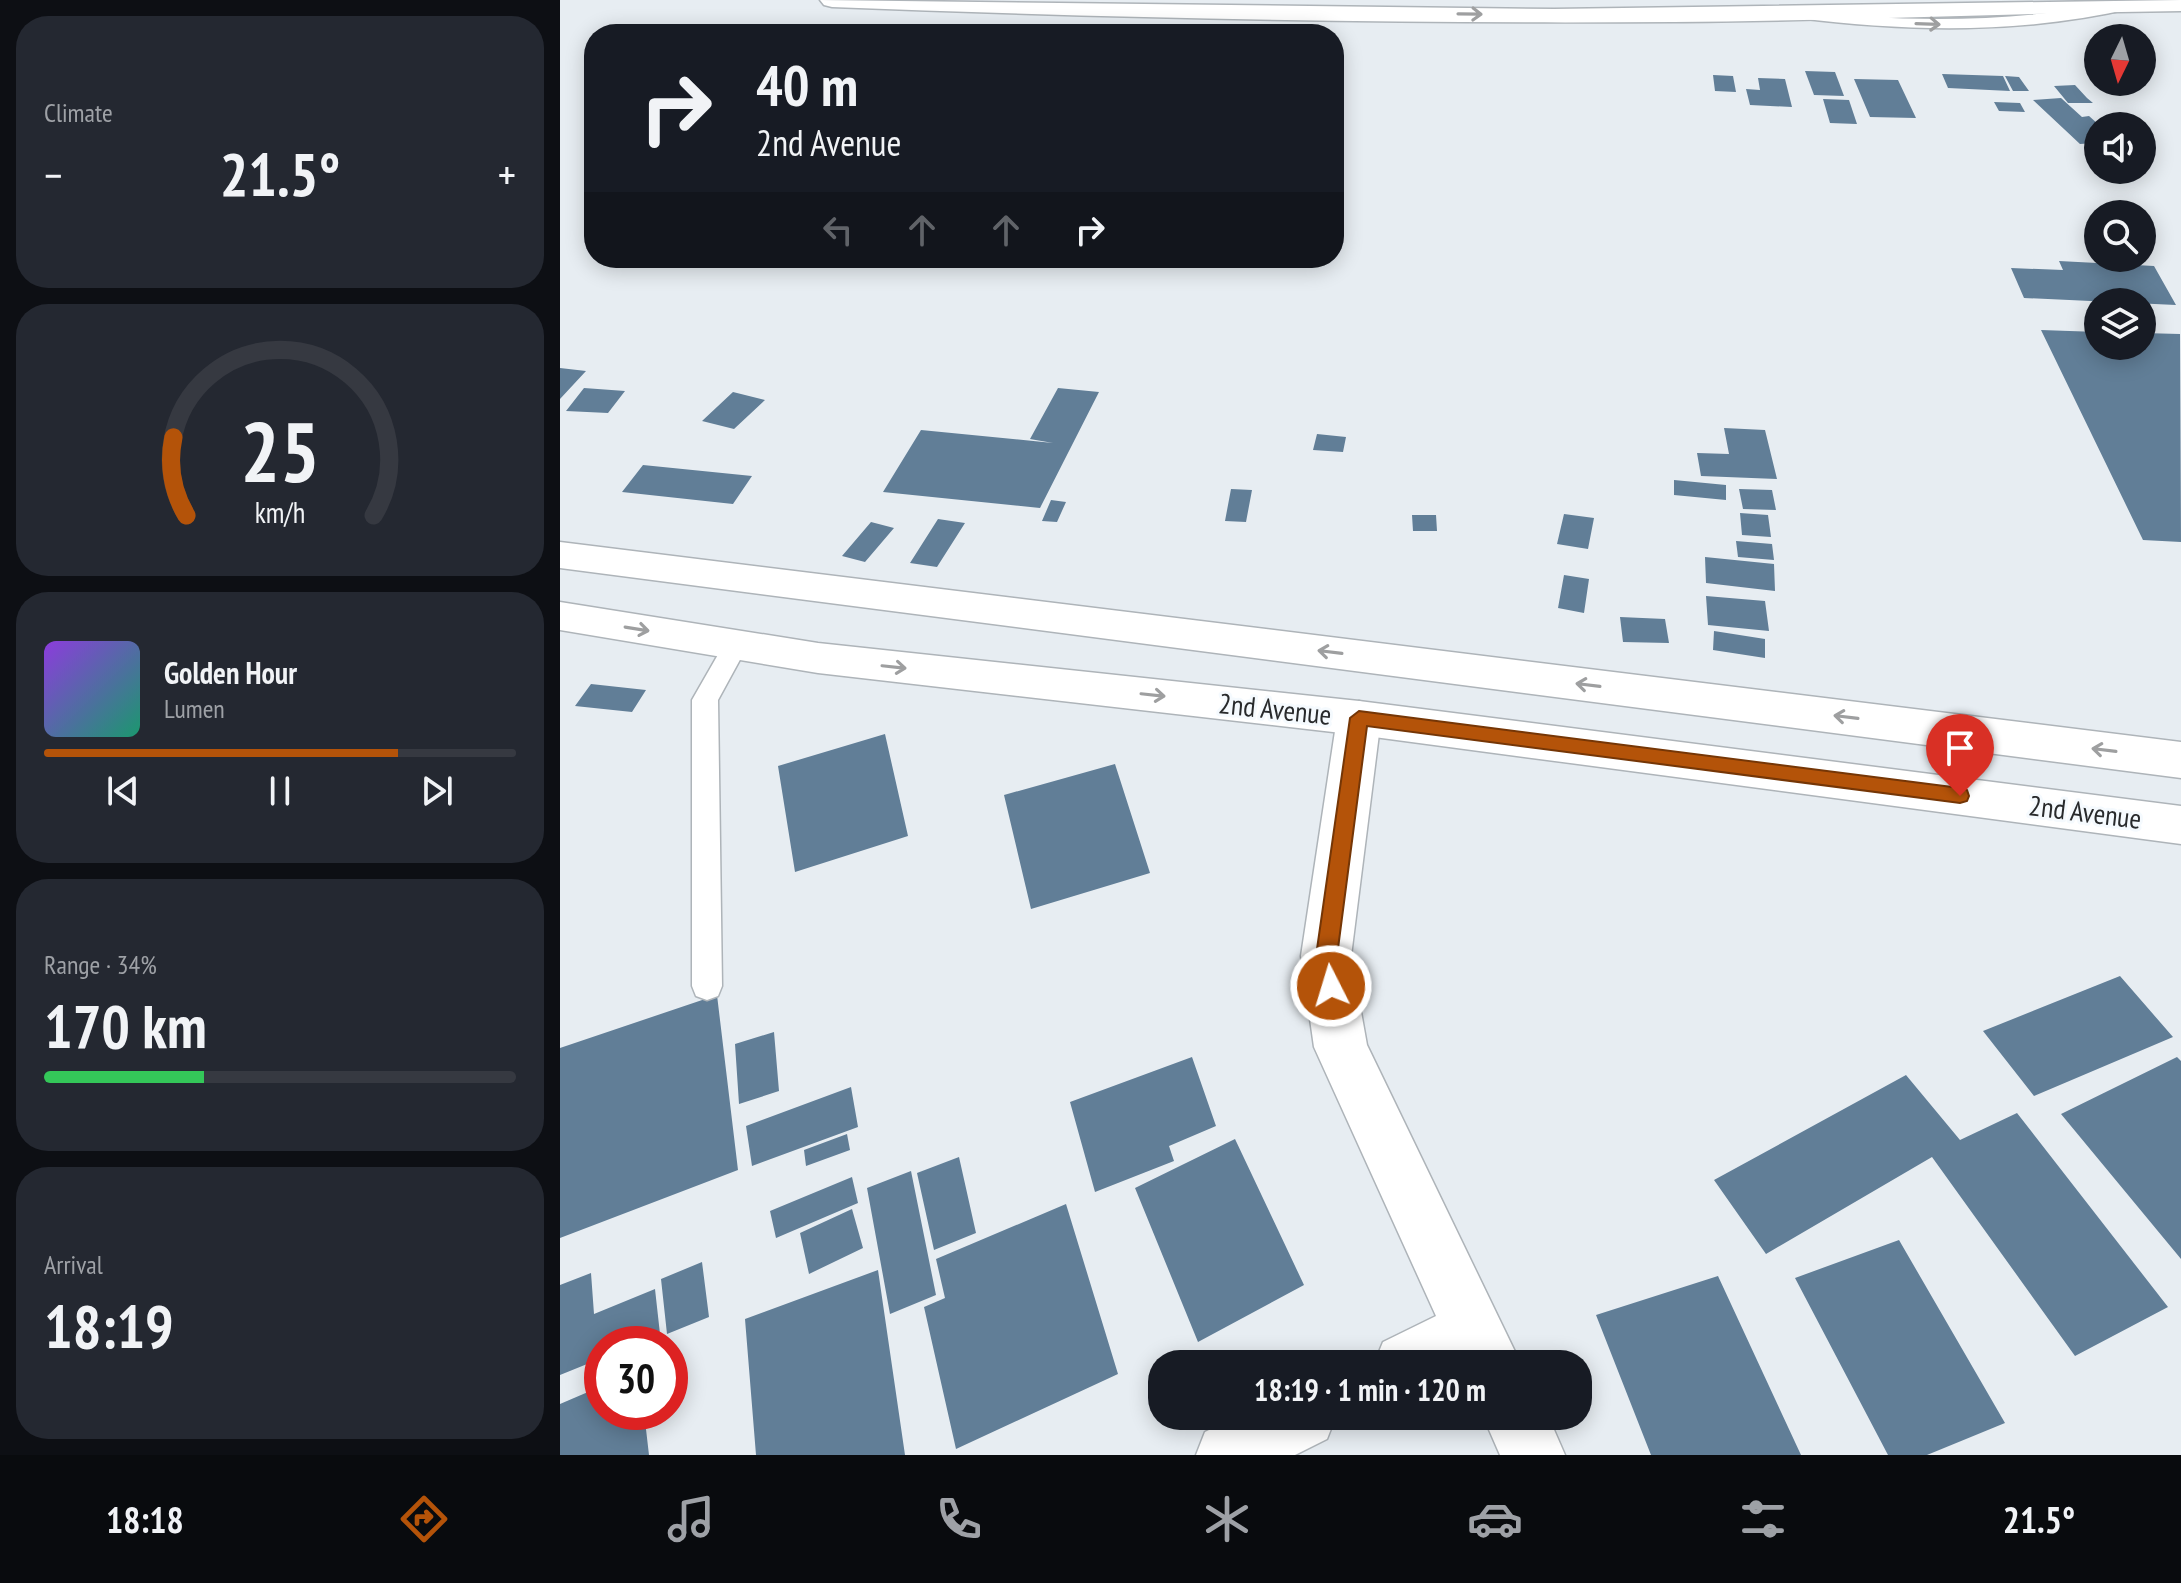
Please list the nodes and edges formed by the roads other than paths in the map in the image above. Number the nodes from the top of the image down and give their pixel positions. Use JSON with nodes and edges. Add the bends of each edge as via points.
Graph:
{"nodes":[{"id":1,"x":832,"y":0,"type":"edge"},
{"id":2,"x":2181,"y":4,"type":"edge"},
{"id":3,"x":560,"y":555,"type":"edge"},
{"id":4,"x":560,"y":616,"type":"edge"},
{"id":5,"x":736,"y":645,"type":"junction"},
{"id":6,"x":1359,"y":718,"type":"junction"},
{"id":7,"x":2181,"y":760,"type":"edge"},
{"id":8,"x":2181,"y":825,"type":"edge"},
{"id":9,"x":707,"y":986,"type":"dead end"},
{"id":10,"x":1482,"y":1346,"type":"edge"},
{"id":11,"x":1277,"y":1430,"type":"edge"},
{"id":12,"x":1521,"y":1430,"type":"edge"},
{"id":13,"x":1228,"y":1455,"type":"edge"},
{"id":14,"x":1533,"y":1455,"type":"edge"}],
"edges":[{"from":1,"to":2,"type":"street","one_way":true,"via":[[1056,10],[1503,15]]},
{"from":7,"to":3,"type":"street","one_way":true},
{"from":4,"to":5,"type":"street","name":"2nd Avenue","one_way":true},
{"from":5,"to":6,"type":"street","name":"2nd Avenue","one_way":true},
{"from":5,"to":9,"type":"lane","via":[[705,700]]},
{"from":6,"to":8,"type":"street","name":"2nd Avenue"},
{"from":6,"to":10,"type":"street","via":[[1326,956],[1341,1047]]},
{"from":11,"to":13,"type":"street"},
{"from":12,"to":14,"type":"street"}]}
